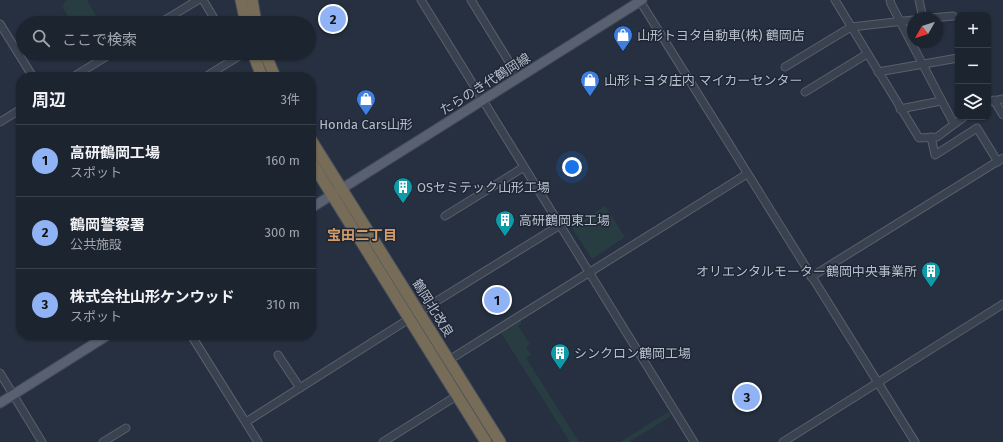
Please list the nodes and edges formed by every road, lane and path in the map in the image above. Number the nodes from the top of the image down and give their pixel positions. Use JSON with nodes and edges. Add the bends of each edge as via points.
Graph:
{"nodes":[{"id":1,"x":198,"y":0,"type":"edge"},
{"id":2,"x":203,"y":0,"type":"edge"},
{"id":3,"x":241,"y":0,"type":"edge"},
{"id":4,"x":252,"y":0,"type":"edge"},
{"id":5,"x":421,"y":0,"type":"edge"},
{"id":6,"x":471,"y":0,"type":"edge"},
{"id":7,"x":835,"y":0,"type":"edge"},
{"id":8,"x":890,"y":0,"type":"edge"},
{"id":9,"x":919,"y":0,"type":"edge"},
{"id":10,"x":641,"y":1,"type":"edge"},
{"id":11,"x":922,"y":12,"type":"edge"},
{"id":12,"x":172,"y":16,"type":"edge"},
{"id":13,"x":213,"y":16,"type":"edge"},
{"id":14,"x":244,"y":16,"type":"edge"},
{"id":15,"x":255,"y":16,"type":"edge"},
{"id":16,"x":953,"y":16,"type":"dead end"},
{"id":17,"x":943,"y":17,"type":"edge"},
{"id":18,"x":907,"y":20,"type":"edge"},
{"id":19,"x":900,"y":21,"type":"junction"},
{"id":20,"x":0,"y":24,"type":"edge"},
{"id":21,"x":851,"y":27,"type":"junction"},
{"id":22,"x":16,"y":50,"type":"edge"},
{"id":23,"x":867,"y":54,"type":"junction"},
{"id":24,"x":955,"y":58,"type":"edge"},
{"id":25,"x":22,"y":60,"type":"edge"},
{"id":26,"x":100,"y":60,"type":"edge"},
{"id":27,"x":230,"y":60,"type":"edge"},
{"id":28,"x":256,"y":60,"type":"edge"},
{"id":29,"x":268,"y":60,"type":"edge"},
{"id":30,"x":922,"y":64,"type":"junction"},
{"id":31,"x":785,"y":67,"type":"dead end"},
{"id":32,"x":30,"y":72,"type":"edge"},
{"id":33,"x":80,"y":72,"type":"edge"},
{"id":34,"x":212,"y":72,"type":"edge"},
{"id":35,"x":260,"y":72,"type":"edge"},
{"id":36,"x":273,"y":72,"type":"edge"},
{"id":37,"x":878,"y":72,"type":"junction"},
{"id":38,"x":519,"y":78,"type":"junction"},
{"id":39,"x":805,"y":92,"type":"dead end"},
{"id":40,"x":1003,"y":99,"type":"edge"},
{"id":41,"x":941,"y":100,"type":"junction"},
{"id":42,"x":483,"y":101,"type":"junction"},
{"id":43,"x":991,"y":101,"type":"edge"},
{"id":44,"x":900,"y":109,"type":"junction"},
{"id":45,"x":16,"y":112,"type":"edge"},
{"id":46,"x":1003,"y":115,"type":"edge"},
{"id":47,"x":960,"y":120,"type":"edge"},
{"id":48,"x":0,"y":122,"type":"edge"},
{"id":49,"x":954,"y":124,"type":"junction"},
{"id":50,"x":931,"y":137,"type":"junction"},
{"id":51,"x":316,"y":150,"type":"edge"},
{"id":52,"x":1000,"y":160,"type":"edge"},
{"id":53,"x":316,"y":167,"type":"edge"},
{"id":54,"x":524,"y":167,"type":"junction"},
{"id":55,"x":747,"y":174,"type":"junction"},
{"id":56,"x":337,"y":192,"type":"junction"},
{"id":57,"x":316,"y":205,"type":"edge"},
{"id":58,"x":445,"y":216,"type":"dead end"},
{"id":59,"x":560,"y":225,"type":"junction"},
{"id":60,"x":589,"y":273,"type":"junction"},
{"id":61,"x":811,"y":277,"type":"junction"},
{"id":62,"x":1003,"y":304,"type":"edge"},
{"id":63,"x":419,"y":312,"type":"junction"},
{"id":64,"x":410,"y":319,"type":"junction"},
{"id":65,"x":100,"y":340,"type":"edge"},
{"id":66,"x":194,"y":340,"type":"edge"},
{"id":67,"x":278,"y":355,"type":"dead end"},
{"id":68,"x":449,"y":360,"type":"junction"},
{"id":69,"x":0,"y":373,"type":"edge"},
{"id":70,"x":878,"y":383,"type":"junction"},
{"id":71,"x":300,"y":388,"type":"junction"},
{"id":72,"x":13,"y":394,"type":"junction"},
{"id":73,"x":458,"y":395,"type":"junction"},
{"id":74,"x":0,"y":403,"type":"edge"},
{"id":75,"x":246,"y":422,"type":"junction"},
{"id":76,"x":126,"y":428,"type":"dead end"},
{"id":77,"x":42,"y":442,"type":"edge"},
{"id":78,"x":103,"y":442,"type":"edge"},
{"id":79,"x":258,"y":442,"type":"edge"},
{"id":80,"x":383,"y":442,"type":"edge"},
{"id":81,"x":486,"y":442,"type":"edge"},
{"id":82,"x":500,"y":442,"type":"edge"},
{"id":83,"x":694,"y":442,"type":"edge"},
{"id":84,"x":782,"y":442,"type":"edge"},
{"id":85,"x":915,"y":442,"type":"edge"}],
"edges":[{"from":1,"to":12,"type":"street"},
{"from":2,"to":13,"type":"street"},
{"from":3,"to":14,"type":"highway"},
{"from":4,"to":15,"type":"highway"},
{"from":5,"to":42,"type":"street"},
{"from":6,"to":38,"type":"street"},
{"from":7,"to":21,"type":"street"},
{"from":8,"to":19,"type":"street"},
{"from":9,"to":11,"type":"street"},
{"from":10,"to":38,"type":"main road","name":"たらのき代鶴岡線"},
{"from":10,"to":55,"type":"street"},
{"from":16,"to":17,"type":"street"},
{"from":18,"to":19,"type":"street"},
{"from":19,"to":21,"type":"street"},
{"from":19,"to":30,"type":"street"},
{"from":20,"to":22,"type":"street"},
{"from":21,"to":23,"type":"street"},
{"from":21,"to":31,"type":"street"},
{"from":23,"to":37,"type":"street"},
{"from":23,"to":39,"type":"street"},
{"from":24,"to":30,"type":"street"},
{"from":25,"to":32,"type":"street"},
{"from":26,"to":33,"type":"street"},
{"from":27,"to":34,"type":"street"},
{"from":28,"to":35,"type":"highway"},
{"from":29,"to":36,"type":"highway"},
{"from":30,"to":37,"type":"street"},
{"from":30,"to":41,"type":"street"},
{"from":37,"to":44,"type":"street"},
{"from":38,"to":42,"type":"main road","name":"たらのき代鶴岡線"},
{"from":40,"to":43,"type":"street"},
{"from":41,"to":44,"type":"street"},
{"from":41,"to":49,"type":"street"},
{"from":42,"to":54,"type":"street"},
{"from":42,"to":56,"type":"main road","name":"たらのき代鶴岡線"},
{"from":43,"to":46,"type":"street"},
{"from":44,"to":50,"type":"street","via":[[919,138]]},
{"from":45,"to":48,"type":"street"},
{"from":47,"to":49,"type":"street"},
{"from":49,"to":50,"type":"street","via":[[937,137]]},
{"from":50,"to":52,"type":"street","via":[[935,155],[977,128]]},
{"from":51,"to":56,"type":"highway"},
{"from":52,"to":61,"type":"street"},
{"from":53,"to":56,"type":"highway"},
{"from":54,"to":58,"type":"street"},
{"from":54,"to":59,"type":"street"},
{"from":55,"to":60,"type":"street"},
{"from":55,"to":61,"type":"street"},
{"from":56,"to":57,"type":"main road","name":"たらのき代鶴岡線"},
{"from":56,"to":63,"type":"highway","name":"鶴岡北改良"},
{"from":56,"to":64,"type":"highway","name":"鶴岡北改良"},
{"from":59,"to":60,"type":"street"},
{"from":59,"to":63,"type":"street"},
{"from":60,"to":68,"type":"street"},
{"from":60,"to":83,"type":"street"},
{"from":61,"to":70,"type":"street"},
{"from":62,"to":70,"type":"street"},
{"from":63,"to":68,"type":"highway","name":"鶴岡北改良"},
{"from":64,"to":71,"type":"street"},
{"from":64,"to":73,"type":"highway","name":"鶴岡北改良"},
{"from":65,"to":72,"type":"main road"},
{"from":66,"to":75,"type":"street"},
{"from":67,"to":71,"type":"street"},
{"from":68,"to":82,"type":"highway","name":"鶴岡北改良"},
{"from":69,"to":72,"type":"street"},
{"from":70,"to":84,"type":"street"},
{"from":70,"to":85,"type":"street"},
{"from":71,"to":75,"type":"street"},
{"from":72,"to":74,"type":"main road"},
{"from":72,"to":77,"type":"street"},
{"from":73,"to":80,"type":"street"},
{"from":73,"to":81,"type":"highway","name":"鶴岡北改良"},
{"from":75,"to":79,"type":"street"},
{"from":76,"to":78,"type":"street"}]}
